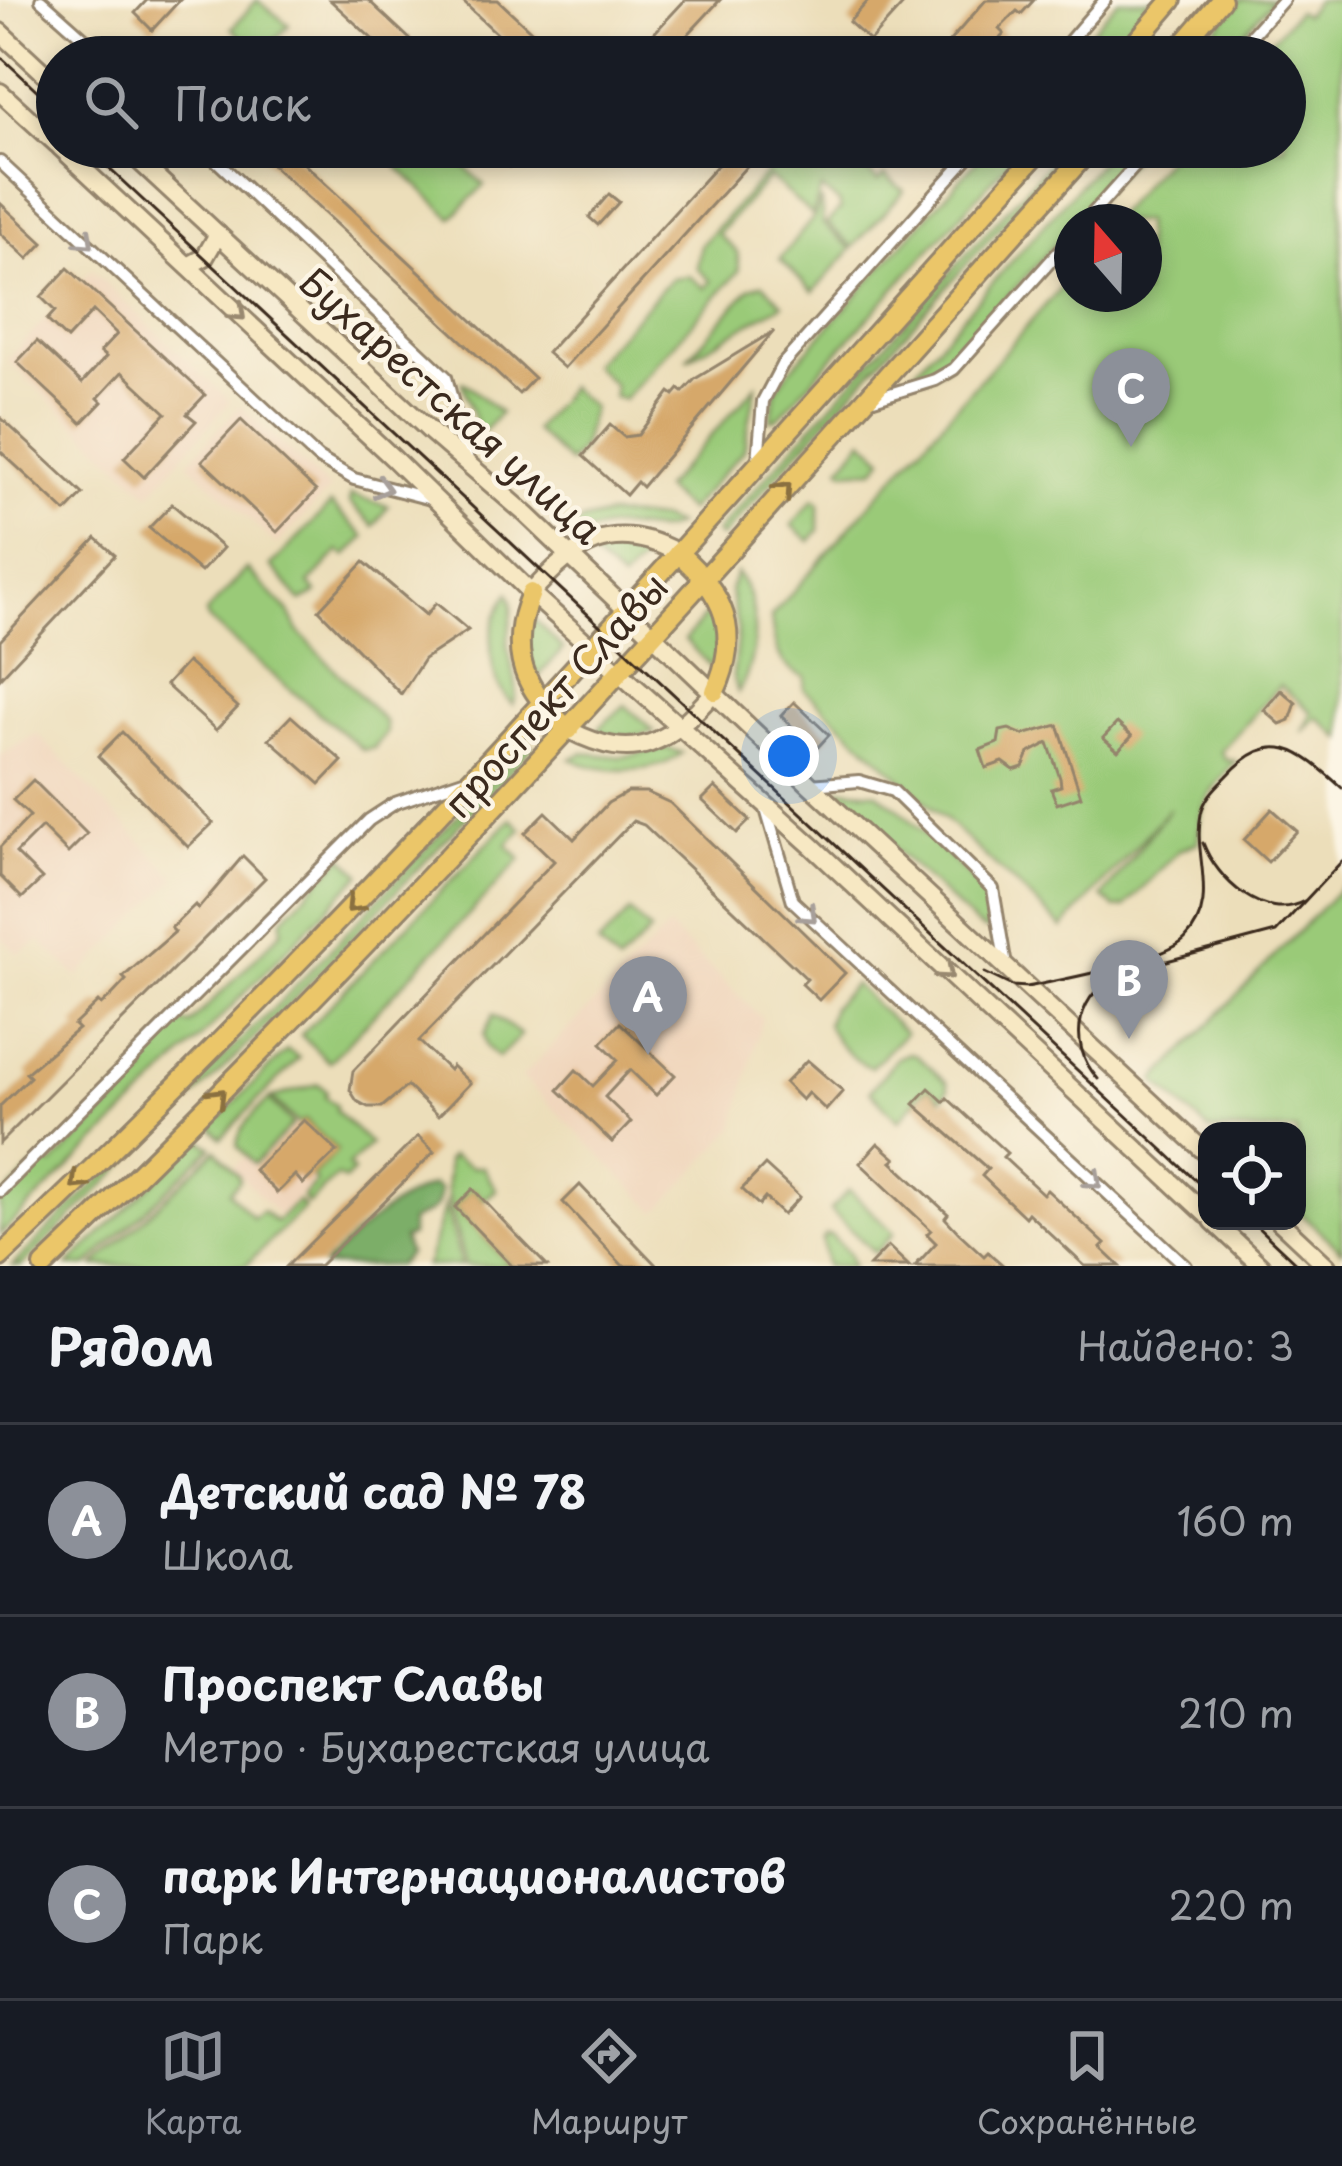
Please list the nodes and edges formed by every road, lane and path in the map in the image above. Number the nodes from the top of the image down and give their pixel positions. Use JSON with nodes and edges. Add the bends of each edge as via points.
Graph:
{"nodes":[{"id":1,"x":41,"y":0,"type":"edge"},
{"id":2,"x":1105,"y":0,"type":"edge"},
{"id":3,"x":1172,"y":0,"type":"edge"},
{"id":4,"x":1221,"y":0,"type":"edge"},
{"id":5,"x":1282,"y":0,"type":"edge"},
{"id":6,"x":0,"y":32,"type":"edge"},
{"id":7,"x":81,"y":36,"type":"edge"},
{"id":8,"x":1074,"y":36,"type":"edge"},
{"id":9,"x":1141,"y":36,"type":"edge"},
{"id":10,"x":1190,"y":36,"type":"edge"},
{"id":11,"x":1250,"y":36,"type":"edge"},
{"id":12,"x":36,"y":65,"type":"edge"},
{"id":13,"x":0,"y":92,"type":"edge"},
{"id":14,"x":36,"y":126,"type":"edge"},
{"id":15,"x":0,"y":162,"type":"edge"},
{"id":16,"x":82,"y":168,"type":"edge"},
{"id":17,"x":153,"y":168,"type":"edge"},
{"id":18,"x":225,"y":168,"type":"edge"},
{"id":19,"x":957,"y":168,"type":"edge"},
{"id":20,"x":1024,"y":168,"type":"edge"},
{"id":21,"x":1073,"y":168,"type":"edge"},
{"id":22,"x":1133,"y":168,"type":"edge"},
{"id":23,"x":1101,"y":204,"type":"edge"},
{"id":24,"x":218,"y":234,"type":"junction"},
{"id":25,"x":1054,"y":256,"type":"edge"},
{"id":26,"x":188,"y":266,"type":"junction"},
{"id":27,"x":863,"y":402,"type":"junction"},
{"id":28,"x":469,"y":463,"type":"junction"},
{"id":29,"x":758,"y":464,"type":"junction"},
{"id":30,"x":431,"y":500,"type":"junction"},
{"id":31,"x":568,"y":553,"type":"junction"},
{"id":32,"x":678,"y":553,"type":"junction"},
{"id":33,"x":706,"y":577,"type":"junction"},
{"id":34,"x":531,"y":593,"type":"junction"},
{"id":35,"x":627,"y":610,"type":"junction"},
{"id":36,"x":654,"y":635,"type":"junction"},
{"id":37,"x":592,"y":649,"type":"junction"},
{"id":38,"x":620,"y":674,"type":"junction"},
{"id":39,"x":715,"y":691,"type":"junction"},
{"id":40,"x":541,"y":706,"type":"junction"},
{"id":41,"x":680,"y":729,"type":"junction"},
{"id":42,"x":569,"y":730,"type":"junction"},
{"id":43,"x":478,"y":775,"type":"junction"},
{"id":44,"x":810,"y":785,"type":"junction"},
{"id":45,"x":766,"y":809,"type":"junction"},
{"id":46,"x":1006,"y":969,"type":"junction"},
{"id":47,"x":1198,"y":1146,"type":"edge"},
{"id":48,"x":0,"y":1191,"type":"edge"},
{"id":49,"x":1198,"y":1207,"type":"edge"},
{"id":50,"x":1223,"y":1230,"type":"edge"},
{"id":51,"x":1289,"y":1230,"type":"edge"},
{"id":52,"x":0,"y":1257,"type":"edge"},
{"id":53,"x":44,"y":1266,"type":"edge"},
{"id":54,"x":1186,"y":1266,"type":"edge"},
{"id":55,"x":1262,"y":1266,"type":"edge"},
{"id":56,"x":1327,"y":1266,"type":"edge"}],
"edges":[{"from":1,"to":7,"type":"street"},
{"from":2,"to":8,"type":"street"},
{"from":3,"to":9,"type":"main road"},
{"from":4,"to":10,"type":"main road"},
{"from":5,"to":11,"type":"street"},
{"from":6,"to":12,"type":"main road"},
{"from":13,"to":14,"type":"main road","name":"Бухарестская улица"},
{"from":15,"to":30,"type":"street","one_way":true,"via":[[318,458],[354,479]]},
{"from":16,"to":26,"type":"main road","name":"Бухарестская улица"},
{"from":17,"to":24,"type":"main road","name":"Бухарестская улица"},
{"from":18,"to":28,"type":"street","via":[[434,363],[452,392]]},
{"from":19,"to":29,"type":"street","via":[[782,365],[764,401]]},
{"from":20,"to":29,"type":"main road","name":"проспект Славы"},
{"from":21,"to":27,"type":"main road","name":"проспект Славы"},
{"from":22,"to":23,"type":"street"},
{"from":24,"to":26,"type":"main road","via":[[205,257]]},
{"from":24,"to":28,"type":"main road","name":"Бухарестская улица"},
{"from":25,"to":27,"type":"street","via":[[954,369]]},
{"from":26,"to":30,"type":"main road","name":"Бухарестская улица","one_way":true},
{"from":33,"to":27,"type":"main road","name":"проспект Славы","one_way":true},
{"from":28,"to":31,"type":"main road","name":"Бухарестская улица"},
{"from":29,"to":32,"type":"main road","name":"проспект Славы"},
{"from":30,"to":34,"type":"main road","name":"Бухарестская улица"},
{"from":31,"to":32,"type":"main road","via":[[623,537]]},
{"from":31,"to":34,"type":"main road"},
{"from":31,"to":35,"type":"main road","name":"Бухарестская улица"},
{"from":32,"to":33,"type":"main road"},
{"from":32,"to":35,"type":"main road","name":"проспект Славы"},
{"from":33,"to":36,"type":"main road","name":"проспект Славы"},
{"from":33,"to":39,"type":"main road","via":[[728,642]]},
{"from":34,"to":37,"type":"main road","name":"Бухарестская улица"},
{"from":34,"to":40,"type":"main road","via":[[520,658]]},
{"from":35,"to":36,"type":"main road","name":"Бухарестская улица"},
{"from":35,"to":37,"type":"main road","name":"проспект Славы"},
{"from":36,"to":38,"type":"main road","name":"проспект Славы"},
{"from":36,"to":39,"type":"main road","name":"Бухарестская улица"},
{"from":37,"to":38,"type":"main road","name":"Бухарестская улица"},
{"from":37,"to":40,"type":"main road","name":"проспект Славы"},
{"from":38,"to":41,"type":"main road","name":"Бухарестская улица"},
{"from":38,"to":42,"type":"main road","name":"проспект Славы"},
{"from":39,"to":41,"type":"main road"},
{"from":39,"to":44,"type":"main road","name":"Бухарестская улица"},
{"from":40,"to":42,"type":"main road"},
{"from":40,"to":43,"type":"main road","name":"проспект Славы"},
{"from":41,"to":42,"type":"main road","via":[[617,747]]},
{"from":41,"to":45,"type":"main road","name":"Бухарестская улица"},
{"from":53,"to":42,"type":"main road","name":"проспект Славы","one_way":true,"via":[[310,1004]]},
{"from":43,"to":48,"type":"street","via":[[369,820]]},
{"from":43,"to":52,"type":"main road","name":"проспект Славы","one_way":true},
{"from":44,"to":46,"type":"main road","name":"Бухарестская улица"},
{"from":44,"to":46,"type":"street","via":[[859,781],[893,791],[993,890]]},
{"from":45,"to":49,"type":"main road","name":"Бухарестская улица","one_way":true},
{"from":45,"to":54,"type":"street","one_way":true,"via":[[793,901]]},
{"from":46,"to":47,"type":"main road","name":"Бухарестская улица"},
{"from":50,"to":55,"type":"main road","name":"Бухарестская улица"},
{"from":51,"to":56,"type":"main road"}]}
